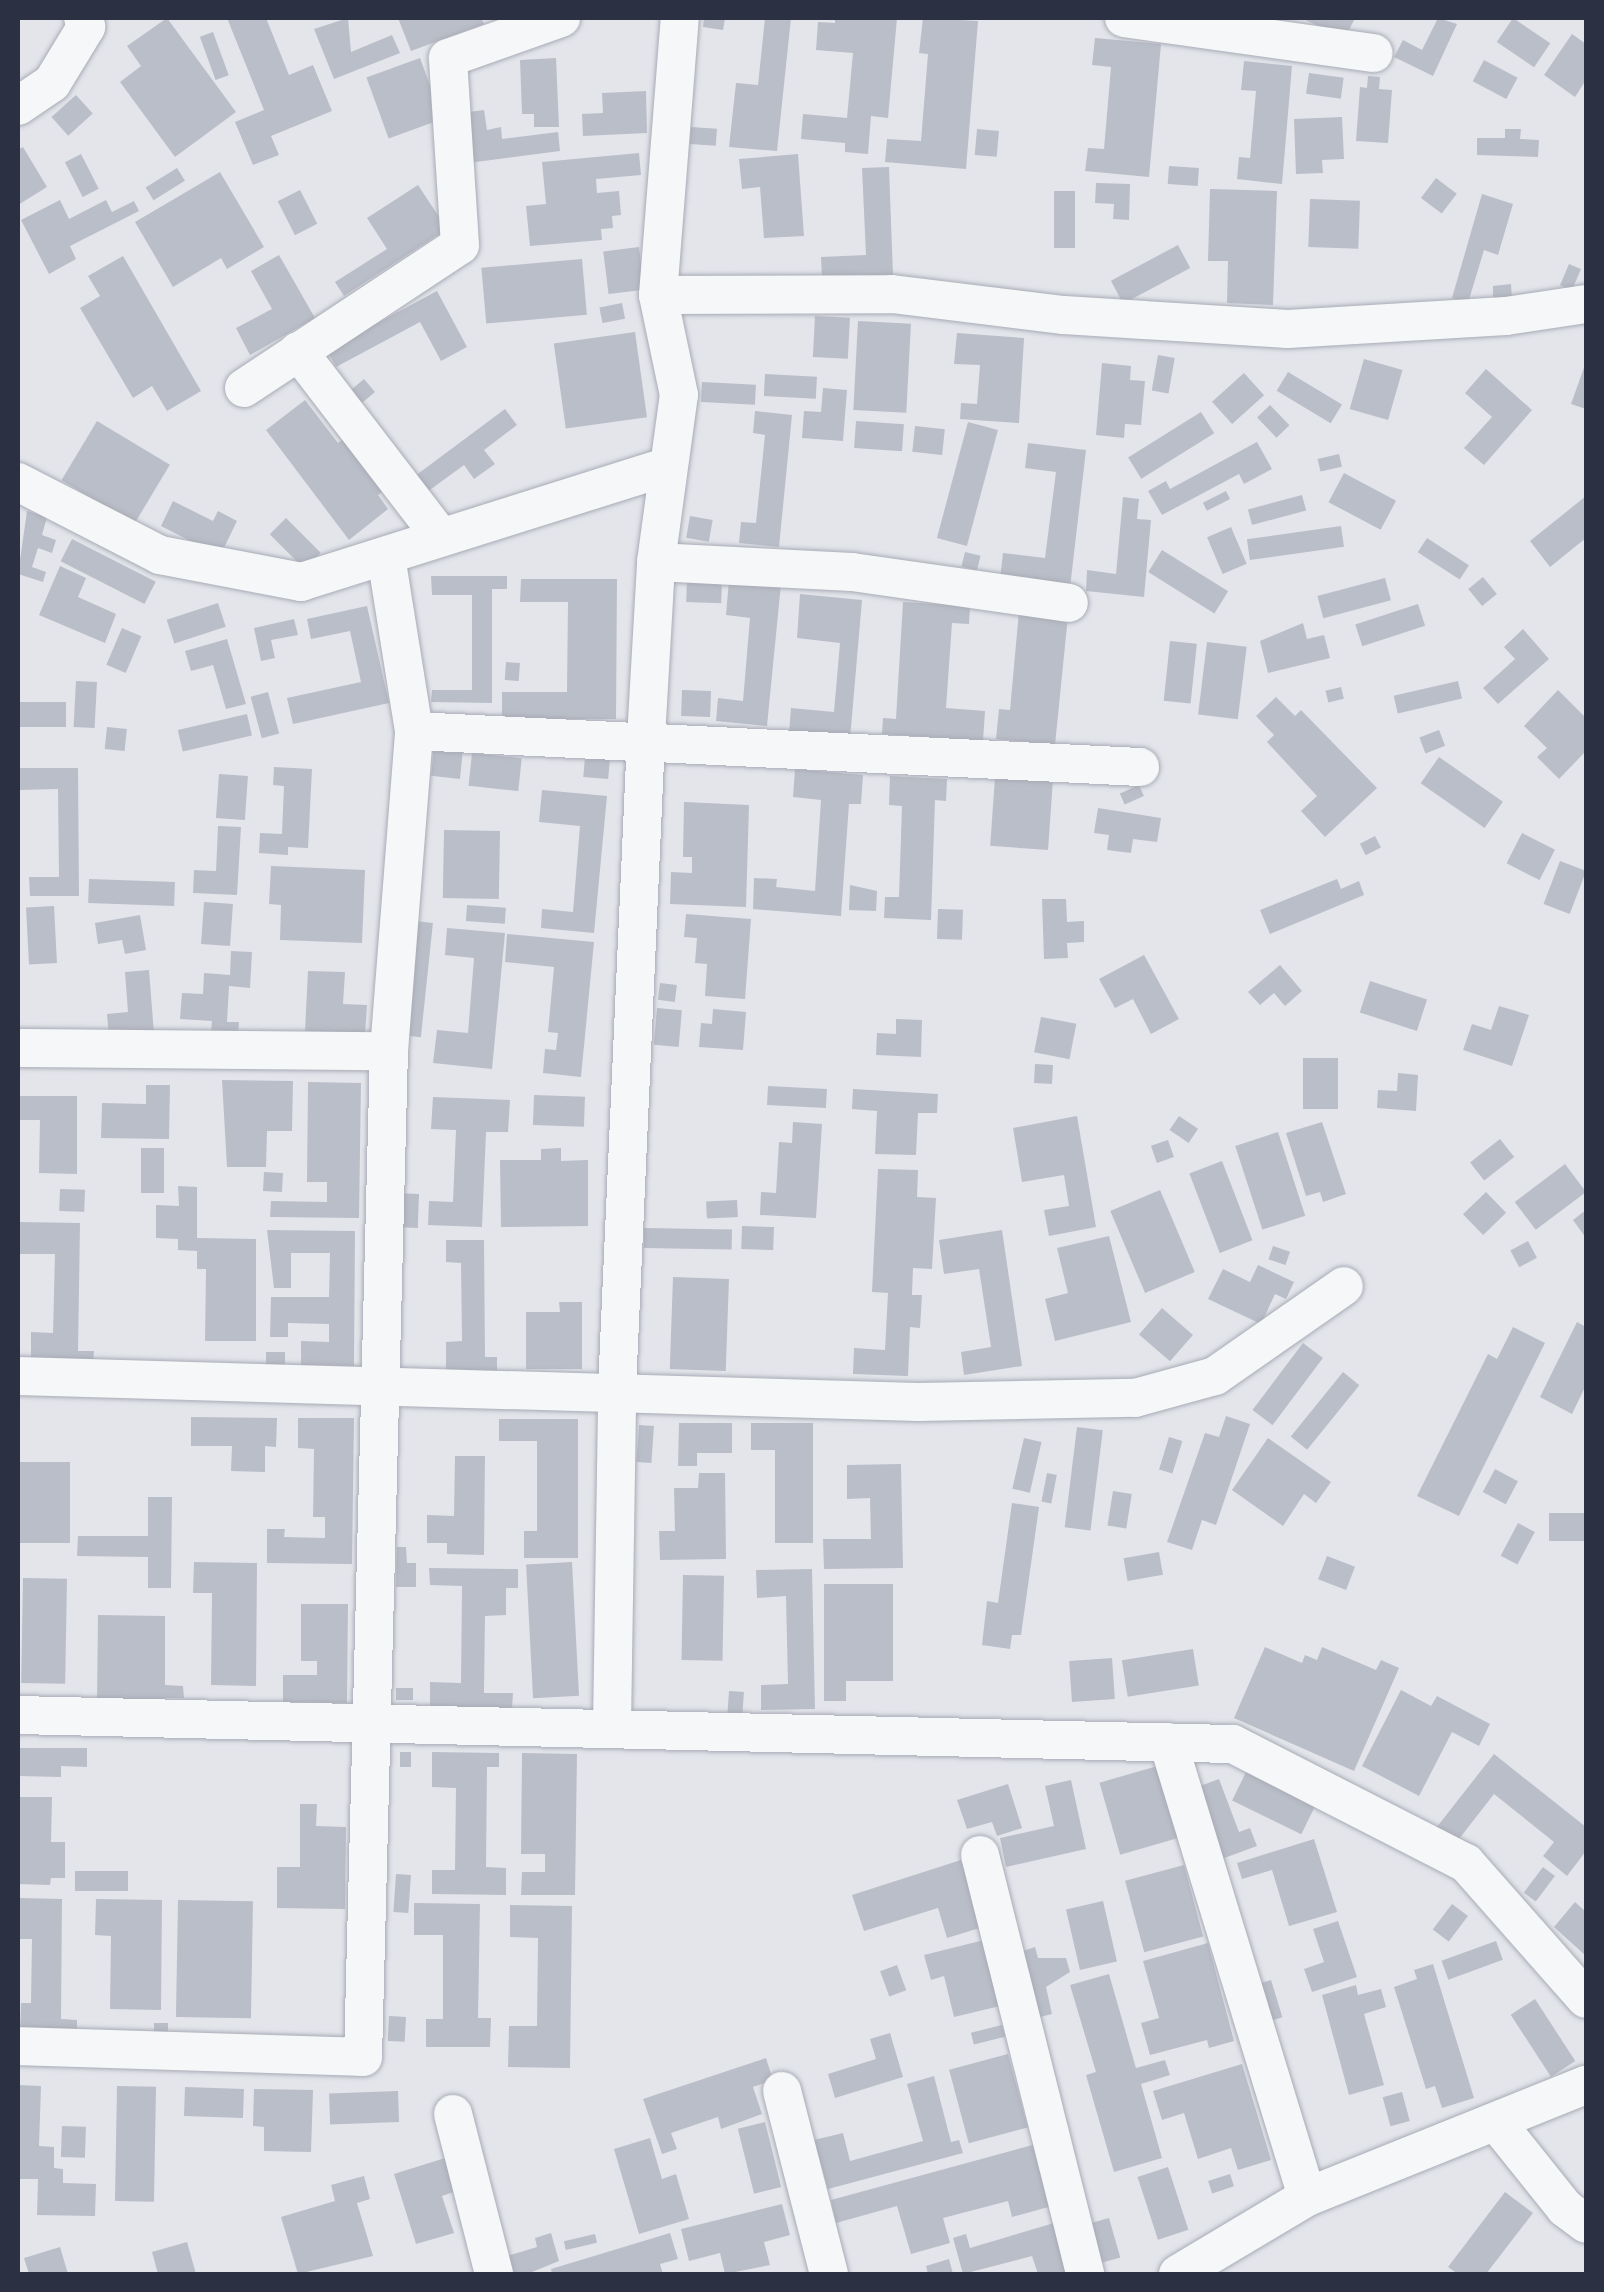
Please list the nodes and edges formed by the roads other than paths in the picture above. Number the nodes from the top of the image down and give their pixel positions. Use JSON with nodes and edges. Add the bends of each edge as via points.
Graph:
{"nodes":[{"id":1,"x":83,"y":18,"type":"edge"},
{"id":2,"x":561,"y":18,"type":"edge"},
{"id":3,"x":680,"y":18,"type":"edge"},
{"id":4,"x":1124,"y":18,"type":"edge"},
{"id":5,"x":1374,"y":53,"type":"dead end"},
{"id":6,"x":18,"y":106,"type":"edge"},
{"id":7,"x":658,"y":295,"type":"junction"},
{"id":8,"x":1586,"y":304,"type":"edge"},
{"id":9,"x":298,"y":351,"type":"junction"},
{"id":10,"x":244,"y":388,"type":"dead end"},
{"id":11,"x":665,"y":466,"type":"junction"},
{"id":12,"x":18,"y":482,"type":"edge"},
{"id":13,"x":439,"y":535,"type":"junction"},
{"id":14,"x":386,"y":556,"type":"junction"},
{"id":15,"x":656,"y":562,"type":"junction"},
{"id":16,"x":1069,"y":603,"type":"dead end"},
{"id":17,"x":414,"y":731,"type":"junction"},
{"id":18,"x":646,"y":738,"type":"junction"},
{"id":19,"x":1140,"y":768,"type":"dead end"},
{"id":20,"x":18,"y":1048,"type":"edge"},
{"id":21,"x":389,"y":1051,"type":"junction"},
{"id":22,"x":1344,"y":1286,"type":"dead end"},
{"id":23,"x":18,"y":1376,"type":"edge"},
{"id":24,"x":380,"y":1386,"type":"junction"},
{"id":25,"x":618,"y":1390,"type":"junction"},
{"id":26,"x":18,"y":1715,"type":"edge"},
{"id":27,"x":612,"y":1725,"type":"junction"},
{"id":28,"x":372,"y":1726,"type":"junction"},
{"id":29,"x":1168,"y":1742,"type":"junction"},
{"id":30,"x":980,"y":1855,"type":"dead end"},
{"id":31,"x":1586,"y":1999,"type":"edge"},
{"id":32,"x":18,"y":2046,"type":"edge"},
{"id":33,"x":1586,"y":2085,"type":"edge"},
{"id":34,"x":782,"y":2092,"type":"dead end"},
{"id":35,"x":452,"y":2114,"type":"dead end"},
{"id":36,"x":1497,"y":2124,"type":"junction"},
{"id":37,"x":1308,"y":2197,"type":"junction"},
{"id":38,"x":1586,"y":2224,"type":"edge"},
{"id":39,"x":494,"y":2274,"type":"edge"},
{"id":40,"x":829,"y":2274,"type":"edge"},
{"id":41,"x":1084,"y":2274,"type":"edge"},
{"id":42,"x":1178,"y":2274,"type":"edge"}],
"edges":[{"from":1,"to":6,"type":"street","via":[[86,27],[52,83]]},
{"from":2,"to":9,"type":"street","via":[[448,58],[460,245]]},
{"from":3,"to":7,"type":"street"},
{"from":4,"to":5,"type":"street"},
{"from":7,"to":8,"type":"street","via":[[892,294],[1064,315],[1288,329],[1506,316]]},
{"from":7,"to":11,"type":"street","via":[[680,395]]},
{"from":9,"to":10,"type":"street"},
{"from":9,"to":13,"type":"street"},
{"from":11,"to":13,"type":"street"},
{"from":11,"to":15,"type":"street"},
{"from":12,"to":14,"type":"street","via":[[160,555],[228,570],[300,582]]},
{"from":13,"to":14,"type":"street"},
{"from":14,"to":17,"type":"street"},
{"from":15,"to":16,"type":"street","via":[[852,572]]},
{"from":15,"to":18,"type":"street"},
{"from":17,"to":18,"type":"street"},
{"from":17,"to":21,"type":"street"},
{"from":18,"to":19,"type":"street"},
{"from":18,"to":25,"type":"street"},
{"from":20,"to":21,"type":"street"},
{"from":21,"to":24,"type":"street"},
{"from":22,"to":25,"type":"street","via":[[1215,1376],[1136,1398],[918,1402]]},
{"from":23,"to":24,"type":"street"},
{"from":24,"to":25,"type":"street"},
{"from":24,"to":28,"type":"street"},
{"from":25,"to":27,"type":"street"},
{"from":26,"to":28,"type":"street"},
{"from":27,"to":28,"type":"street"},
{"from":27,"to":29,"type":"street"},
{"from":28,"to":32,"type":"street","via":[[363,2057]]},
{"from":29,"to":31,"type":"street","via":[[1232,1744],[1466,1862]]},
{"from":29,"to":37,"type":"street"},
{"from":30,"to":41,"type":"street"},
{"from":33,"to":36,"type":"street"},
{"from":34,"to":40,"type":"street"},
{"from":35,"to":39,"type":"street"},
{"from":36,"to":37,"type":"street"},
{"from":36,"to":38,"type":"street","via":[[1565,2208]]},
{"from":37,"to":42,"type":"street"}]}
